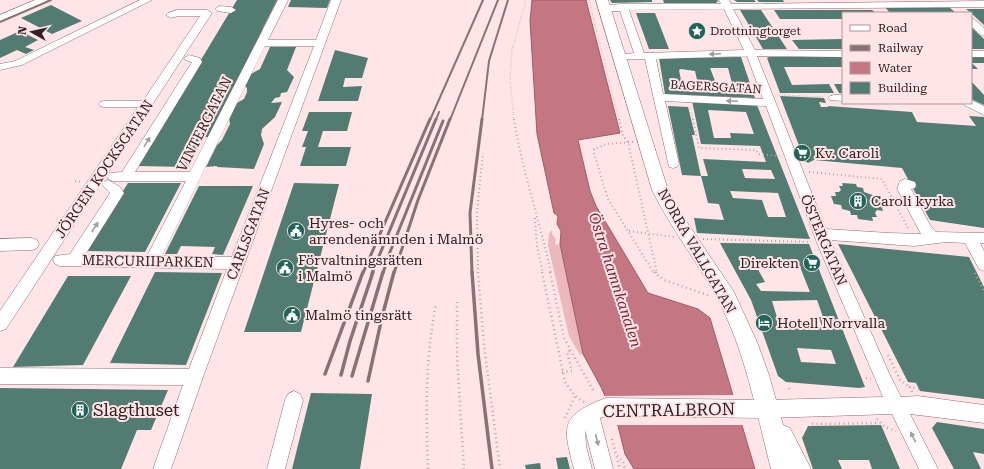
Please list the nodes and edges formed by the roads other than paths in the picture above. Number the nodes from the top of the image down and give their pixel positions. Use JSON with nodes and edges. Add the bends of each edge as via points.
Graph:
{"nodes":[{"id":1,"x":31,"y":0,"type":"edge"},
{"id":2,"x":43,"y":0,"type":"edge"},
{"id":3,"x":147,"y":0,"type":"edge"},
{"id":4,"x":283,"y":0,"type":"edge"},
{"id":5,"x":336,"y":0,"type":"edge"},
{"id":6,"x":950,"y":2,"type":"edge"},
{"id":7,"x":726,"y":3,"type":"edge"},
{"id":8,"x":875,"y":3,"type":"edge"},
{"id":9,"x":603,"y":4,"type":"edge"},
{"id":10,"x":658,"y":4,"type":"edge"},
{"id":11,"x":984,"y":4,"type":"edge"},
{"id":12,"x":623,"y":8,"type":"junction"},
{"id":13,"x":220,"y":10,"type":"dead end"},
{"id":14,"x":231,"y":10,"type":"dead end"},
{"id":15,"x":883,"y":12,"type":"edge"},
{"id":16,"x":961,"y":12,"type":"edge"},
{"id":17,"x":0,"y":13,"type":"edge"},
{"id":18,"x":171,"y":15,"type":"dead end"},
{"id":19,"x":0,"y":18,"type":"edge"},
{"id":20,"x":972,"y":22,"type":"edge"},
{"id":21,"x":984,"y":33,"type":"edge"},
{"id":22,"x":261,"y":43,"type":"junction"},
{"id":23,"x":320,"y":43,"type":"junction"},
{"id":24,"x":751,"y":53,"type":"junction"},
{"id":25,"x":842,"y":54,"type":"edge"},
{"id":26,"x":972,"y":54,"type":"edge"},
{"id":27,"x":984,"y":54,"type":"edge"},
{"id":28,"x":637,"y":57,"type":"junction"},
{"id":29,"x":189,"y":58,"type":"dead end"},
{"id":30,"x":18,"y":63,"type":"junction"},
{"id":31,"x":0,"y":66,"type":"edge"},
{"id":32,"x":0,"y":72,"type":"edge"},
{"id":33,"x":659,"y":97,"type":"junction"},
{"id":34,"x":769,"y":98,"type":"junction"},
{"id":35,"x":104,"y":104,"type":"dead end"},
{"id":36,"x":146,"y":104,"type":"junction"},
{"id":37,"x":970,"y":104,"type":"edge"},
{"id":38,"x":984,"y":111,"type":"edge"},
{"id":39,"x":672,"y":164,"type":"dead end"},
{"id":40,"x":194,"y":177,"type":"junction"},
{"id":41,"x":116,"y":179,"type":"junction"},
{"id":42,"x":910,"y":185,"type":"dead end"},
{"id":43,"x":969,"y":237,"type":"junction"},
{"id":44,"x":817,"y":238,"type":"junction"},
{"id":45,"x":933,"y":238,"type":"junction"},
{"id":46,"x":984,"y":238,"type":"edge"},
{"id":47,"x":32,"y":244,"type":"dead end"},
{"id":48,"x":0,"y":245,"type":"edge"},
{"id":49,"x":67,"y":260,"type":"joint"},
{"id":50,"x":152,"y":261,"type":"junction"},
{"id":51,"x":237,"y":263,"type":"junction"},
{"id":52,"x":984,"y":265,"type":"edge"},
{"id":53,"x":0,"y":324,"type":"edge"},
{"id":54,"x":0,"y":376,"type":"edge"},
{"id":55,"x":194,"y":377,"type":"junction"},
{"id":56,"x":294,"y":400,"type":"dead end"},
{"id":57,"x":896,"y":406,"type":"junction"},
{"id":58,"x":758,"y":409,"type":"junction"},
{"id":59,"x":597,"y":411,"type":"junction"},
{"id":60,"x":984,"y":414,"type":"edge"},
{"id":61,"x":162,"y":469,"type":"edge"},
{"id":62,"x":276,"y":469,"type":"edge"},
{"id":63,"x":583,"y":469,"type":"edge"},
{"id":64,"x":604,"y":469,"type":"edge"},
{"id":65,"x":783,"y":469,"type":"edge"},
{"id":66,"x":799,"y":469,"type":"edge"},
{"id":67,"x":929,"y":469,"type":"edge"}],
"edges":[{"from":1,"to":17,"type":"street"},
{"from":2,"to":19,"type":"street"},
{"from":3,"to":30,"type":"street"},
{"from":4,"to":22,"type":"street","name":"VINTERGATAN"},
{"from":5,"to":23,"type":"street","name":"CARLSGATAN"},
{"from":6,"to":8,"type":"street"},
{"from":6,"to":11,"type":"street"},
{"from":6,"to":16,"type":"street"},
{"from":7,"to":8,"type":"street"},
{"from":7,"to":10,"type":"street"},
{"from":7,"to":24,"type":"street","name":"ÖSTERGATAN"},
{"from":8,"to":15,"type":"street"},
{"from":9,"to":12,"type":"street"},
{"from":9,"to":28,"type":"main road","name":"NORRA VALLGATAN"},
{"from":10,"to":12,"type":"street"},
{"from":12,"to":28,"type":"street","name":"NORRA VALLGATAN"},
{"from":13,"to":14,"type":"street"},
{"from":18,"to":36,"type":"street","name":"JÖRGEN KOCKSGATAN","via":[[207,13]]},
{"from":20,"to":21,"type":"street"},
{"from":22,"to":23,"type":"street"},
{"from":22,"to":40,"type":"street","name":"VINTERGATAN"},
{"from":23,"to":51,"type":"street","name":"CARLSGATAN"},
{"from":24,"to":25,"type":"street"},
{"from":24,"to":28,"type":"street","one_way":true},
{"from":24,"to":34,"type":"street","name":"ÖSTERGATAN"},
{"from":26,"to":27,"type":"street"},
{"from":28,"to":33,"type":"street","name":"NORRA VALLGATAN"},
{"from":28,"to":58,"type":"main road","name":"NORRA VALLGATAN","via":[[660,190],[672,213],[724,292],[747,342],[758,375]]},
{"from":41,"to":29,"type":"street","name":"JÖRGEN KOCKSGATAN","one_way":true,"via":[[196,62]]},
{"from":30,"to":31,"type":"street"},
{"from":30,"to":32,"type":"street"},
{"from":34,"to":33,"type":"street","name":"BAGERSGATAN","one_way":true},
{"from":33,"to":39,"type":"street","name":"NORRA VALLGATAN"},
{"from":34,"to":44,"type":"street","name":"ÖSTERGATAN"},
{"from":35,"to":36,"type":"street"},
{"from":36,"to":53,"type":"street","name":"JÖRGEN KOCKSGATAN"},
{"from":37,"to":38,"type":"street"},
{"from":40,"to":41,"type":"street"},
{"from":40,"to":50,"type":"street","name":"VINTERGATAN"},
{"from":49,"to":41,"type":"street","name":"JÖRGEN KOCKSGATAN","one_way":true,"via":[[117,193]]},
{"from":42,"to":45,"type":"street","via":[[905,184],[904,189],[925,229]]},
{"from":43,"to":45,"type":"street"},
{"from":43,"to":46,"type":"street"},
{"from":43,"to":52,"type":"street"},
{"from":44,"to":45,"type":"street"},
{"from":44,"to":57,"type":"street","name":"ÖSTERGATAN"},
{"from":47,"to":48,"type":"street"},
{"from":49,"to":50,"type":"street","name":"MERCURIIPARKEN"},
{"from":50,"to":51,"type":"street","name":"MERCURIIPARKEN"},
{"from":51,"to":55,"type":"street","name":"CARLSGATAN"},
{"from":54,"to":55,"type":"street"},
{"from":55,"to":61,"type":"street","name":"CARLSGATAN"},
{"from":56,"to":62,"type":"street"},
{"from":57,"to":58,"type":"street","name":"CENTRALBRON"},
{"from":57,"to":60,"type":"street","name":"CENTRALBRON","via":[[918,405]]},
{"from":67,"to":57,"type":"street","name":"ÖSTERGATAN","one_way":true},
{"from":58,"to":59,"type":"street","name":"CENTRALBRON"},
{"from":58,"to":65,"type":"main road","name":"NORRA VALLGATAN"},
{"from":58,"to":66,"type":"main road","name":"NORRA VALLGATAN"},
{"from":59,"to":63,"type":"street","via":[[578,422],[575,429]]},
{"from":59,"to":64,"type":"street","one_way":true}]}
